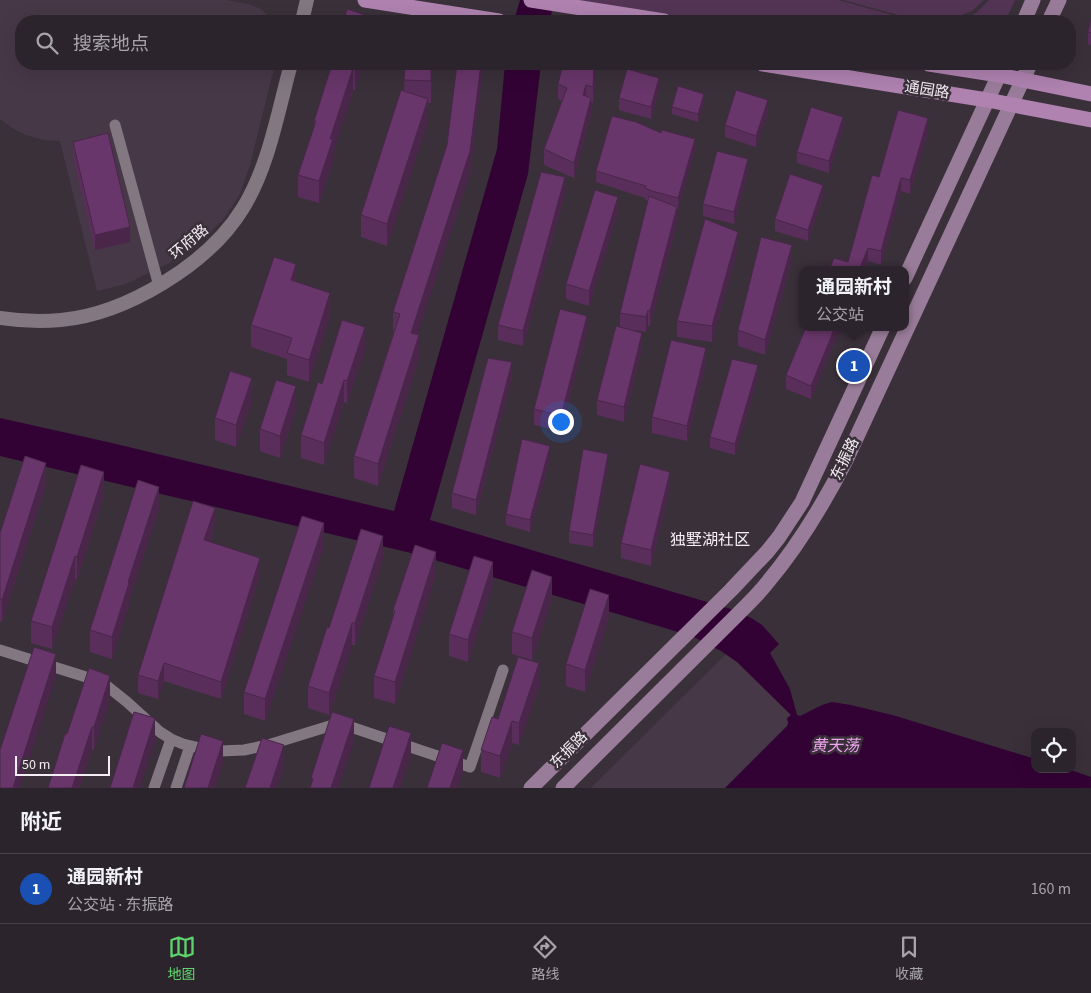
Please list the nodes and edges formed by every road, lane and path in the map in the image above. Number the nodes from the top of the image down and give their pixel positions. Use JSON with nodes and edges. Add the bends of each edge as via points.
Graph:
{"nodes":[{"id":1,"x":307,"y":0,"type":"edge"},
{"id":2,"x":365,"y":0,"type":"edge"},
{"id":3,"x":531,"y":0,"type":"edge"},
{"id":4,"x":1034,"y":0,"type":"edge"},
{"id":5,"x":1059,"y":0,"type":"edge"},
{"id":6,"x":303,"y":15,"type":"edge"},
{"id":7,"x":461,"y":15,"type":"edge"},
{"id":8,"x":626,"y":15,"type":"edge"},
{"id":9,"x":1027,"y":15,"type":"edge"},
{"id":10,"x":1052,"y":15,"type":"edge"},
{"id":11,"x":288,"y":70,"type":"edge"},
{"id":12,"x":800,"y":70,"type":"edge"},
{"id":13,"x":1002,"y":70,"type":"edge"},
{"id":14,"x":1004,"y":70,"type":"edge"},
{"id":15,"x":1027,"y":70,"type":"edge"},
{"id":16,"x":1022,"y":80,"type":"junction"},
{"id":17,"x":1091,"y":94,"type":"edge"},
{"id":18,"x":987,"y":100,"type":"junction"},
{"id":19,"x":1010,"y":104,"type":"junction"},
{"id":20,"x":1091,"y":120,"type":"edge"},
{"id":21,"x":115,"y":125,"type":"dead end"},
{"id":22,"x":909,"y":269,"type":"edge"},
{"id":23,"x":159,"y":286,"type":"junction"},
{"id":24,"x":0,"y":318,"type":"edge"},
{"id":25,"x":909,"y":323,"type":"edge"},
{"id":26,"x":881,"y":331,"type":"edge"},
{"id":27,"x":905,"y":331,"type":"edge"},
{"id":28,"x":0,"y":650,"type":"edge"},
{"id":29,"x":503,"y":670,"type":"dead end"},
{"id":30,"x":171,"y":739,"type":"junction"},
{"id":31,"x":190,"y":746,"type":"junction"},
{"id":32,"x":534,"y":787,"type":"edge"},
{"id":33,"x":154,"y":788,"type":"edge"},
{"id":34,"x":176,"y":788,"type":"edge"},
{"id":35,"x":563,"y":788,"type":"edge"}],
"edges":[{"from":1,"to":6,"type":"street"},
{"from":2,"to":7,"type":"main road"},
{"from":3,"to":8,"type":"main road"},
{"from":4,"to":9,"type":"main road"},
{"from":5,"to":10,"type":"main road"},
{"from":11,"to":23,"type":"street","name":"环府路","via":[[263,169],[243,208],[216,243]]},
{"from":12,"to":18,"type":"main road","name":"通园路"},
{"from":13,"to":18,"type":"main road"},
{"from":14,"to":16,"type":"main road","name":"通园路"},
{"from":15,"to":16,"type":"main road","name":"东振路"},
{"from":16,"to":17,"type":"main road","name":"通园路"},
{"from":16,"to":19,"type":"main road","name":"东振路"},
{"from":18,"to":19,"type":"main road","name":"通园路"},
{"from":18,"to":22,"type":"main road"},
{"from":19,"to":20,"type":"main road","name":"通园路"},
{"from":19,"to":25,"type":"main road","name":"东振路"},
{"from":21,"to":23,"type":"street"},
{"from":23,"to":24,"type":"street","name":"环府路","via":[[123,304],[62,320]]},
{"from":26,"to":32,"type":"main road","name":"东振路","via":[[827,450],[798,508],[779,537],[719,602]]},
{"from":27,"to":35,"type":"main road","name":"东振路","via":[[833,486],[785,560],[744,608]]},
{"from":28,"to":30,"type":"street","via":[[107,686]]},
{"from":29,"to":31,"type":"street","via":[[470,766],[342,724],[244,750],[220,751]]},
{"from":30,"to":31,"type":"street"},
{"from":30,"to":33,"type":"street"},
{"from":31,"to":34,"type":"street"}]}
